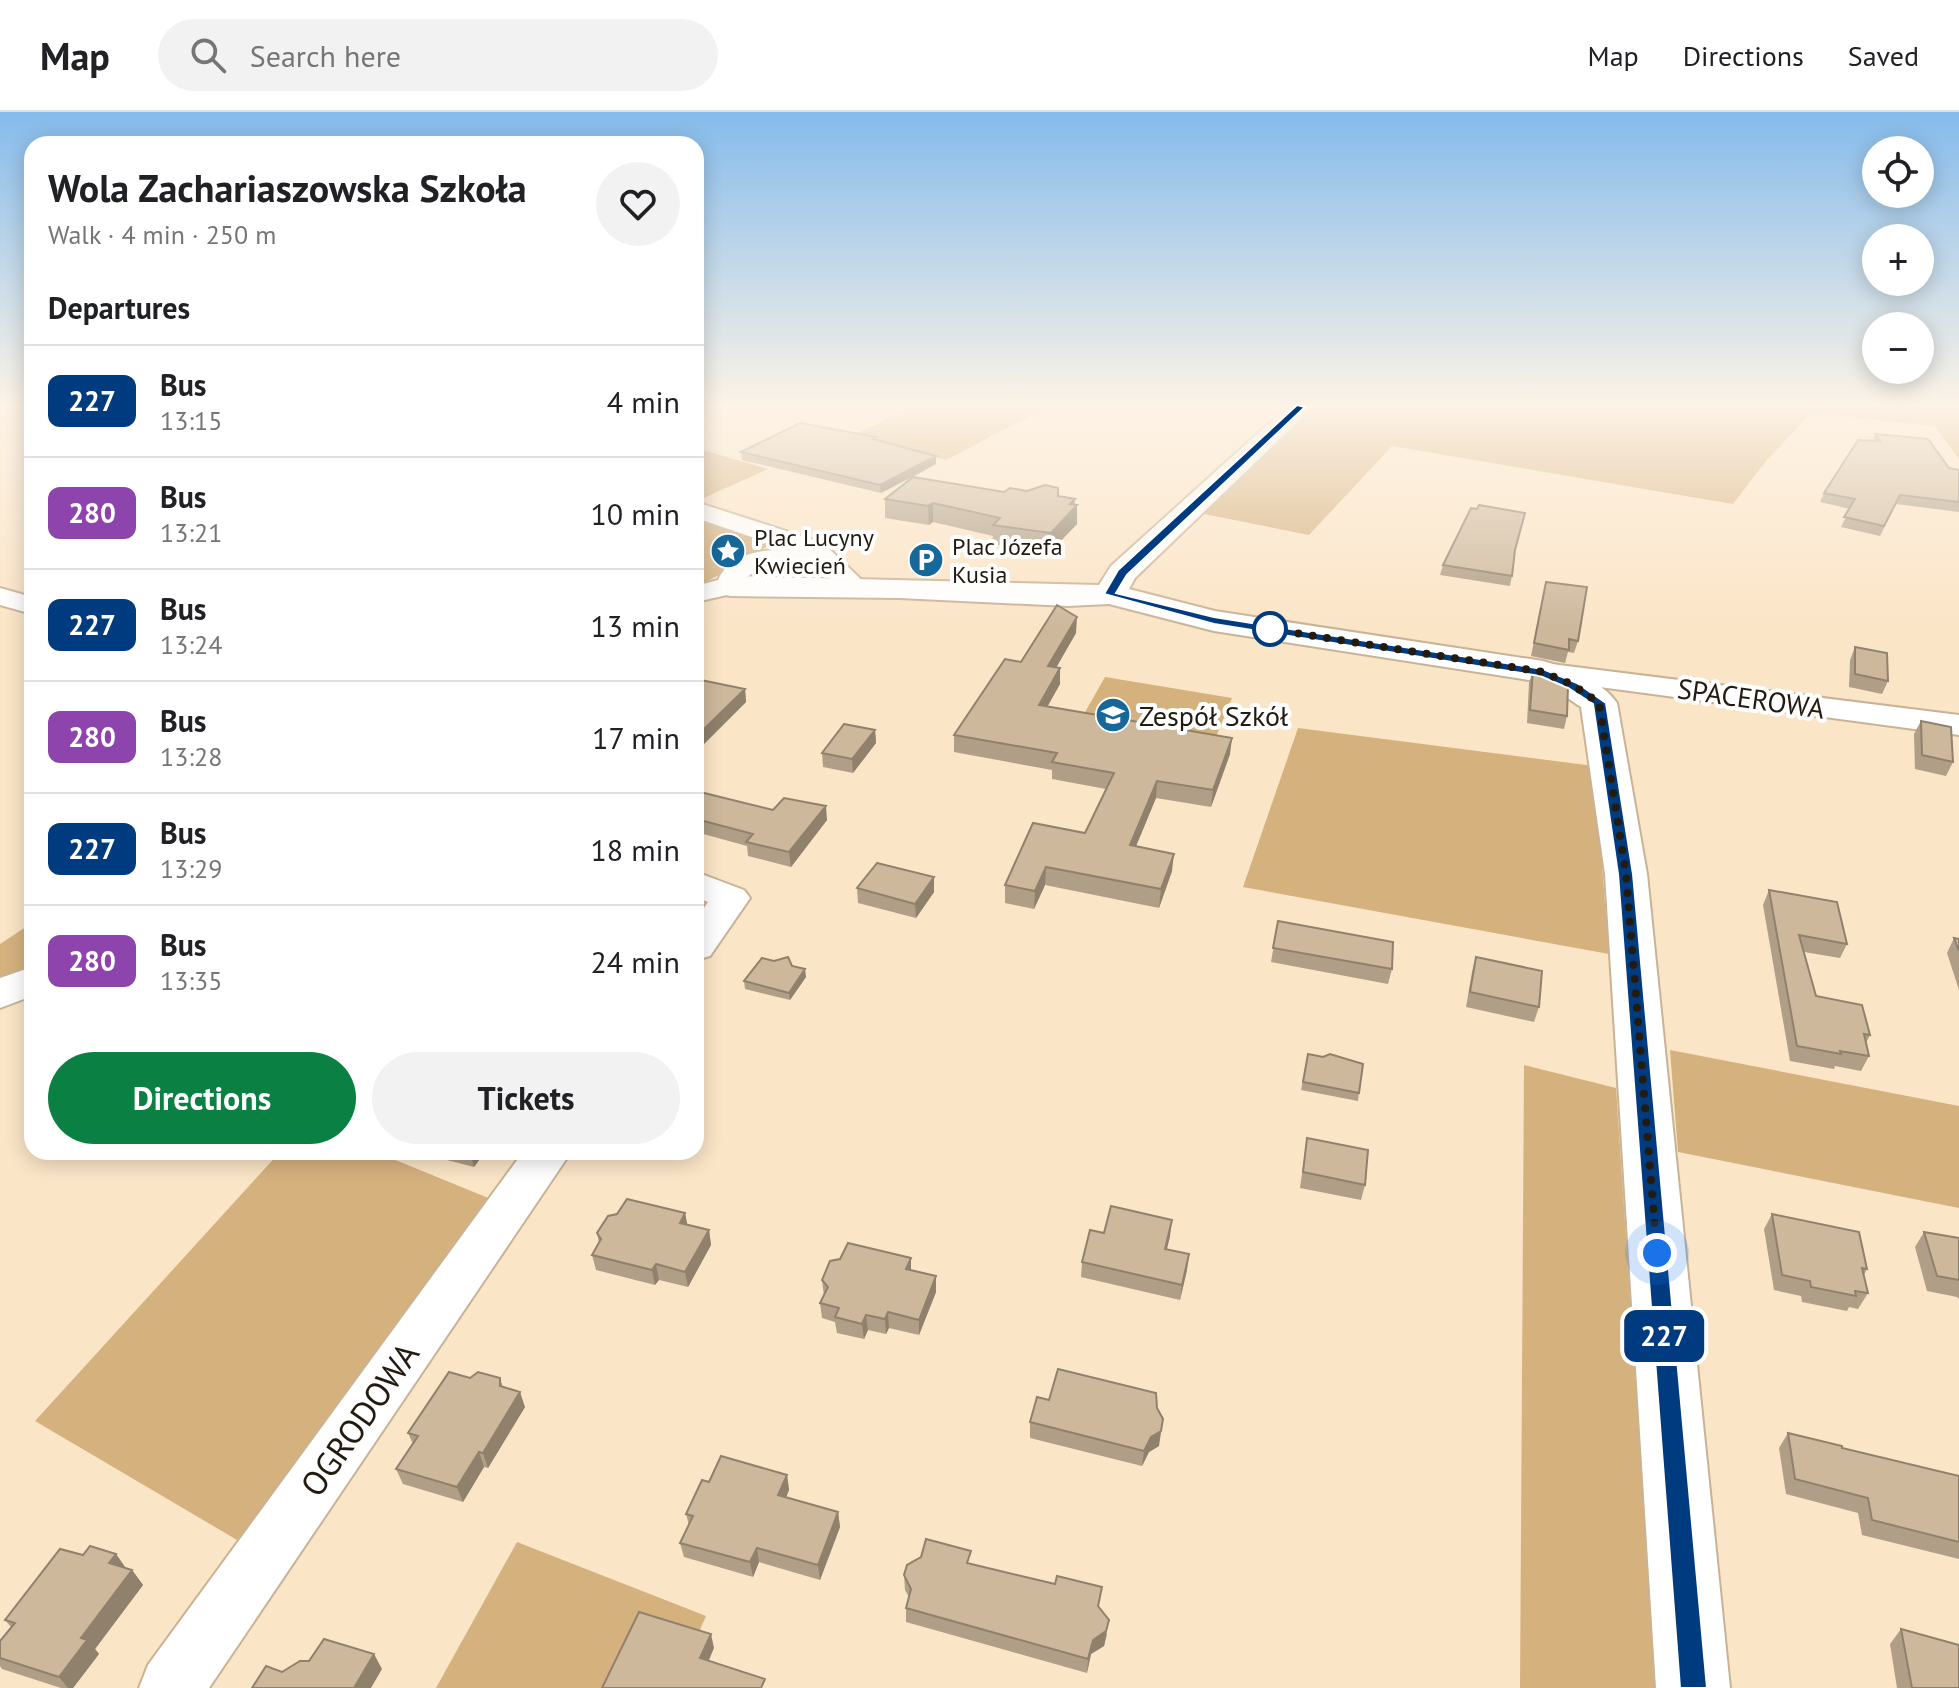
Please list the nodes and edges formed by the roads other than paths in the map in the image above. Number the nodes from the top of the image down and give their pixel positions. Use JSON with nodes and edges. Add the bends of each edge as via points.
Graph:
{"nodes":[{"id":1,"x":1221,"y":481,"type":"edge"},
{"id":2,"x":704,"y":512,"type":"edge"},
{"id":3,"x":788,"y":539,"type":"junction"},
{"id":4,"x":752,"y":563,"type":"junction"},
{"id":5,"x":831,"y":565,"type":"junction"},
{"id":6,"x":730,"y":586,"type":"junction"},
{"id":7,"x":855,"y":587,"type":"junction"},
{"id":8,"x":704,"y":592,"type":"edge"},
{"id":9,"x":1110,"y":594,"type":"junction"},
{"id":10,"x":0,"y":596,"type":"edge"},
{"id":11,"x":24,"y":604,"type":"edge"},
{"id":12,"x":1543,"y":672,"type":"junction"},
{"id":13,"x":1959,"y":725,"type":"edge"},
{"id":14,"x":704,"y":886,"type":"edge"},
{"id":15,"x":704,"y":936,"type":"edge"},
{"id":16,"x":24,"y":984,"type":"edge"},
{"id":17,"x":0,"y":994,"type":"edge"},
{"id":18,"x":542,"y":1160,"type":"edge"},
{"id":19,"x":171,"y":1688,"type":"edge"},
{"id":20,"x":1693,"y":1688,"type":"edge"}],
"edges":[{"from":1,"to":9,"type":"street","via":[[1122,573]]},
{"from":2,"to":3,"type":"street"},
{"from":3,"to":4,"type":"street"},
{"from":3,"to":5,"type":"street","via":[[814,549]]},
{"from":4,"to":5,"type":"street","via":[[778,557]]},
{"from":4,"to":6,"type":"street","via":[[739,570]]},
{"from":5,"to":7,"type":"street"},
{"from":6,"to":7,"type":"street"},
{"from":6,"to":8,"type":"street"},
{"from":7,"to":9,"type":"street"},
{"from":9,"to":12,"type":"street","via":[[1214,621]]},
{"from":10,"to":11,"type":"street"},
{"from":12,"to":13,"type":"street","name":"SPACEROWA"},
{"from":12,"to":20,"type":"street","via":[[1599,703],[1626,874]]},
{"from":14,"to":15,"type":"street","via":[[731,898]]},
{"from":16,"to":17,"type":"street"},
{"from":18,"to":19,"type":"street","name":"OGRODOWA"}]}
